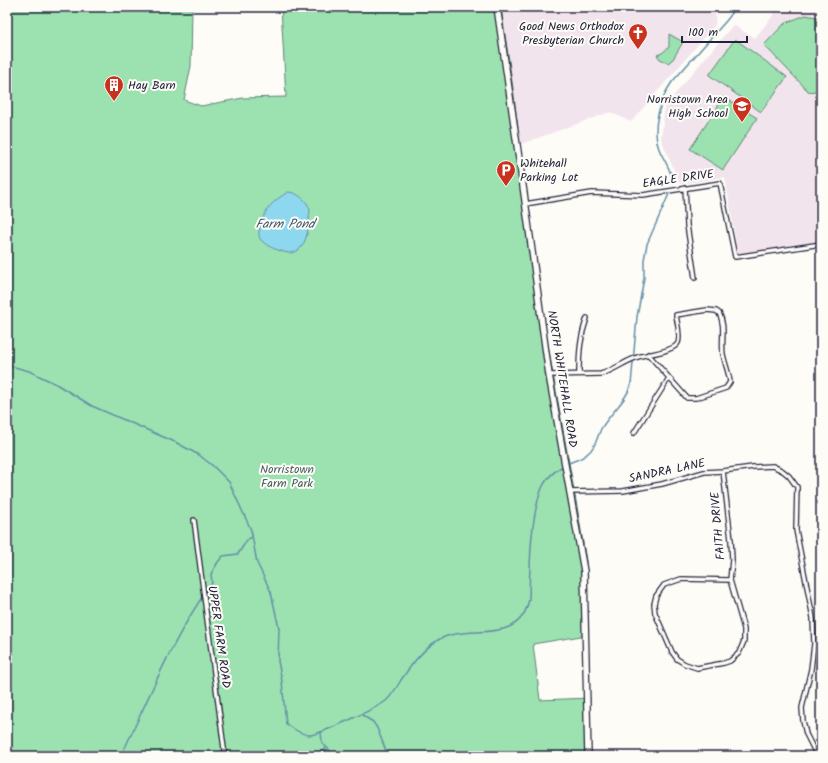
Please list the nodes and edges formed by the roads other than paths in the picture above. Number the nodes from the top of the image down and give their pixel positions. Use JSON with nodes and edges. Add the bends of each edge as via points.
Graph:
{"nodes":[{"id":1,"x":497,"y":7,"type":"edge"},
{"id":2,"x":685,"y":188,"type":"junction"},
{"id":3,"x":525,"y":204,"type":"junction"},
{"id":4,"x":821,"y":244,"type":"edge"},
{"id":5,"x":695,"y":278,"type":"dead end"},
{"id":6,"x":587,"y":318,"type":"dead end"},
{"id":7,"x":648,"y":354,"type":"junction"},
{"id":8,"x":549,"y":374,"type":"junction"},
{"id":9,"x":580,"y":374,"type":"junction"},
{"id":10,"x":669,"y":378,"type":"junction"},
{"id":11,"x":634,"y":434,"type":"dead end"},
{"id":12,"x":723,"y":471,"type":"junction"},
{"id":13,"x":570,"y":492,"type":"junction"},
{"id":14,"x":194,"y":520,"type":"dead end"},
{"id":15,"x":730,"y":580,"type":"junction"},
{"id":16,"x":225,"y":756,"type":"edge"},
{"id":17,"x":588,"y":756,"type":"edge"},
{"id":18,"x":817,"y":756,"type":"edge"}],
"edges":[{"from":1,"to":3,"type":"main road","name":"NORTH WHITEHALL ROAD"},
{"from":2,"to":3,"type":"street","name":"EAGLE DRIVE","via":[[643,194],[584,194]]},
{"from":2,"to":4,"type":"street","name":"EAGLE DRIVE","via":[[720,183],[735,257]]},
{"from":2,"to":5,"type":"street","via":[[687,225]]},
{"from":3,"to":8,"type":"main road","name":"NORTH WHITEHALL ROAD"},
{"from":6,"to":9,"type":"street","via":[[579,355]]},
{"from":7,"to":9,"type":"street","via":[[609,372]]},
{"from":7,"to":10,"type":"street"},
{"from":7,"to":10,"type":"street","via":[[676,347],[679,340],[676,315],[707,310],[719,313],[729,386],[692,399],[684,395]]},
{"from":8,"to":9,"type":"street"},
{"from":8,"to":13,"type":"main road","name":"NORTH WHITEHALL ROAD"},
{"from":10,"to":11,"type":"street"},
{"from":12,"to":13,"type":"street","name":"SANDRA LANE","via":[[704,472],[662,484],[623,491]]},
{"from":12,"to":15,"type":"street","name":"FAITH DRIVE","via":[[732,540]]},
{"from":12,"to":18,"type":"street","name":"SANDRA LANE","via":[[773,466],[789,476],[797,487],[796,530],[813,618],[814,644],[802,714],[806,734]]},
{"from":13,"to":17,"type":"main road","name":"NORTH WHITEHALL ROAD","via":[[584,571]]},
{"from":14,"to":16,"type":"street","name":"UPPER FARM ROAD"},
{"from":15,"to":15,"type":"street","name":"FAITH DRIVE","via":[[745,634],[743,646],[734,657],[724,663],[697,668],[685,664],[672,652],[655,613],[656,596],[664,586],[681,579]]}]}
